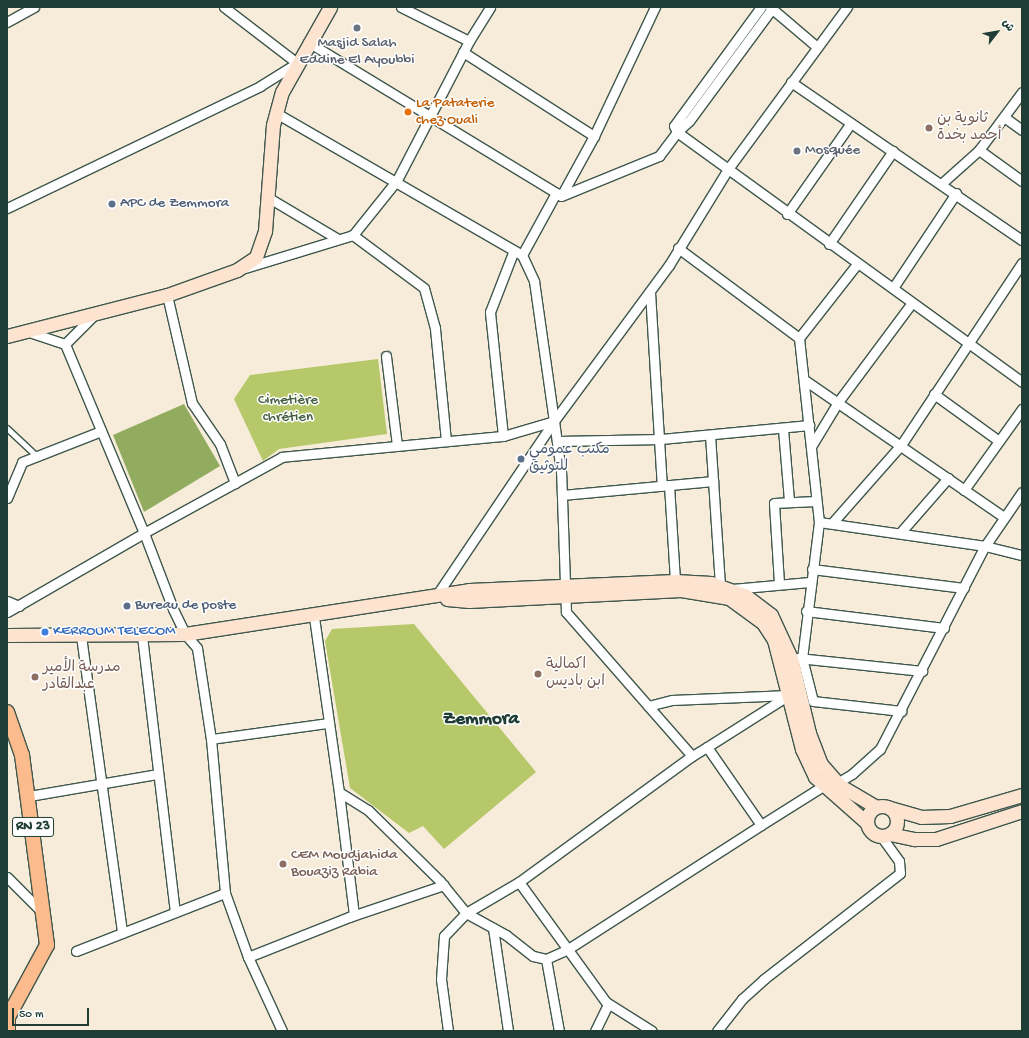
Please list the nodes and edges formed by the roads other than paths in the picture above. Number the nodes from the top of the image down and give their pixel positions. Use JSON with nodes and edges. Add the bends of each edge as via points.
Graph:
{"nodes":[{"id":1,"x":34,"y":7,"type":"edge"},
{"id":2,"x":224,"y":7,"type":"edge"},
{"id":3,"x":330,"y":7,"type":"edge"},
{"id":4,"x":401,"y":7,"type":"edge"},
{"id":5,"x":490,"y":7,"type":"edge"},
{"id":6,"x":655,"y":7,"type":"edge"},
{"id":7,"x":760,"y":7,"type":"edge"},
{"id":8,"x":847,"y":7,"type":"edge"},
{"id":9,"x":772,"y":8,"type":"edge"},
{"id":10,"x":7,"y":22,"type":"edge"},
{"id":11,"x":470,"y":41,"type":"junction"},
{"id":12,"x":308,"y":42,"type":"junction"},
{"id":13,"x":817,"y":47,"type":"junction"},
{"id":14,"x":463,"y":52,"type":"junction"},
{"id":15,"x":296,"y":63,"type":"junction"},
{"id":16,"x":791,"y":82,"type":"junction"},
{"id":17,"x":1022,"y":92,"type":"edge"},
{"id":18,"x":276,"y":113,"type":"junction"},
{"id":19,"x":430,"y":115,"type":"junction"},
{"id":20,"x":1004,"y":117,"type":"junction"},
{"id":21,"x":851,"y":123,"type":"junction"},
{"id":22,"x":1022,"y":130,"type":"edge"},
{"id":23,"x":677,"y":132,"type":"junction"},
{"id":24,"x":594,"y":136,"type":"junction"},
{"id":25,"x":979,"y":150,"type":"junction"},
{"id":26,"x":893,"y":151,"type":"junction"},
{"id":27,"x":728,"y":169,"type":"junction"},
{"id":28,"x":1021,"y":178,"type":"edge"},
{"id":29,"x":396,"y":180,"type":"junction"},
{"id":30,"x":941,"y":184,"type":"junction"},
{"id":31,"x":558,"y":194,"type":"junction"},
{"id":32,"x":956,"y":194,"type":"junction"},
{"id":33,"x":269,"y":198,"type":"junction"},
{"id":34,"x":7,"y":208,"type":"edge"},
{"id":35,"x":787,"y":214,"type":"junction"},
{"id":36,"x":352,"y":235,"type":"junction"},
{"id":37,"x":336,"y":238,"type":"junction"},
{"id":38,"x":1022,"y":240,"type":"edge"},
{"id":39,"x":829,"y":244,"type":"junction"},
{"id":40,"x":678,"y":248,"type":"junction"},
{"id":41,"x":514,"y":250,"type":"junction"},
{"id":42,"x":522,"y":255,"type":"junction"},
{"id":43,"x":1022,"y":263,"type":"edge"},
{"id":44,"x":857,"y":264,"type":"junction"},
{"id":45,"x":237,"y":270,"type":"junction"},
{"id":46,"x":893,"y":288,"type":"junction"},
{"id":47,"x":650,"y":292,"type":"junction"},
{"id":48,"x":167,"y":296,"type":"junction"},
{"id":49,"x":911,"y":304,"type":"junction"},
{"id":50,"x":96,"y":314,"type":"junction"},
{"id":51,"x":26,"y":331,"type":"junction"},
{"id":52,"x":7,"y":336,"type":"edge"},
{"id":53,"x":800,"y":338,"type":"junction"},
{"id":54,"x":968,"y":343,"type":"junction"},
{"id":55,"x":64,"y":344,"type":"junction"},
{"id":56,"x":386,"y":356,"type":"dead end"},
{"id":57,"x":806,"y":381,"type":"junction"},
{"id":58,"x":1022,"y":382,"type":"edge"},
{"id":59,"x":934,"y":394,"type":"junction"},
{"id":60,"x":838,"y":402,"type":"junction"},
{"id":61,"x":1022,"y":409,"type":"edge"},
{"id":62,"x":554,"y":421,"type":"junction"},
{"id":63,"x":809,"y":425,"type":"junction"},
{"id":64,"x":7,"y":428,"type":"edge"},
{"id":65,"x":783,"y":429,"type":"junction"},
{"id":66,"x":101,"y":431,"type":"junction"},
{"id":67,"x":710,"y":435,"type":"junction"},
{"id":68,"x":504,"y":436,"type":"junction"},
{"id":69,"x":661,"y":439,"type":"junction"},
{"id":70,"x":446,"y":441,"type":"junction"},
{"id":71,"x":558,"y":441,"type":"junction"},
{"id":72,"x":999,"y":441,"type":"junction"},
{"id":73,"x":397,"y":445,"type":"junction"},
{"id":74,"x":812,"y":445,"type":"junction"},
{"id":75,"x":901,"y":445,"type":"junction"},
{"id":76,"x":36,"y":455,"type":"junction"},
{"id":77,"x":948,"y":478,"type":"junction"},
{"id":78,"x":713,"y":481,"type":"junction"},
{"id":79,"x":235,"y":483,"type":"junction"},
{"id":80,"x":666,"y":485,"type":"junction"},
{"id":81,"x":964,"y":490,"type":"junction"},
{"id":82,"x":1022,"y":492,"type":"edge"},
{"id":83,"x":562,"y":495,"type":"junction"},
{"id":84,"x":7,"y":498,"type":"edge"},
{"id":85,"x":789,"y":500,"type":"junction"},
{"id":86,"x":816,"y":501,"type":"junction"},
{"id":87,"x":1004,"y":517,"type":"junction"},
{"id":88,"x":819,"y":522,"type":"junction"},
{"id":89,"x":833,"y":522,"type":"junction"},
{"id":90,"x":144,"y":533,"type":"junction"},
{"id":91,"x":900,"y":533,"type":"junction"},
{"id":92,"x":985,"y":546,"type":"junction"},
{"id":93,"x":1022,"y":555,"type":"edge"},
{"id":94,"x":812,"y":570,"type":"junction"},
{"id":95,"x":675,"y":581,"type":"junction"},
{"id":96,"x":778,"y":582,"type":"junction"},
{"id":97,"x":810,"y":582,"type":"junction"},
{"id":98,"x":726,"y":587,"type":"junction"},
{"id":99,"x":964,"y":588,"type":"junction"},
{"id":100,"x":564,"y":590,"type":"junction"},
{"id":101,"x":435,"y":598,"type":"junction"},
{"id":102,"x":7,"y":601,"type":"edge"},
{"id":103,"x":19,"y":606,"type":"junction"},
{"id":104,"x":806,"y":611,"type":"junction"},
{"id":105,"x":7,"y":612,"type":"edge"},
{"id":106,"x":314,"y":616,"type":"junction"},
{"id":107,"x":944,"y":628,"type":"junction"},
{"id":108,"x":184,"y":634,"type":"junction"},
{"id":109,"x":7,"y":636,"type":"edge"},
{"id":110,"x":81,"y":636,"type":"junction"},
{"id":111,"x":142,"y":636,"type":"junction"},
{"id":112,"x":797,"y":657,"type":"junction"},
{"id":113,"x":922,"y":671,"type":"junction"},
{"id":114,"x":789,"y":695,"type":"junction"},
{"id":115,"x":648,"y":706,"type":"junction"},
{"id":116,"x":901,"y":711,"type":"junction"},
{"id":117,"x":7,"y":712,"type":"edge"},
{"id":118,"x":328,"y":722,"type":"junction"},
{"id":119,"x":211,"y":739,"type":"junction"},
{"id":120,"x":707,"y":747,"type":"junction"},
{"id":121,"x":692,"y":756,"type":"junction"},
{"id":122,"x":158,"y":774,"type":"junction"},
{"id":123,"x":837,"y":783,"type":"junction"},
{"id":124,"x":823,"y":786,"type":"junction"},
{"id":125,"x":101,"y":787,"type":"junction"},
{"id":126,"x":339,"y":792,"type":"junction"},
{"id":127,"x":1022,"y":795,"type":"edge"},
{"id":128,"x":29,"y":796,"type":"junction"},
{"id":129,"x":876,"y":807,"type":"junction"},
{"id":130,"x":890,"y":808,"type":"junction"},
{"id":131,"x":1022,"y":811,"type":"edge"},
{"id":132,"x":867,"y":823,"type":"junction"},
{"id":133,"x":761,"y":825,"type":"junction"},
{"id":134,"x":885,"y":835,"type":"junction"},
{"id":135,"x":7,"y":877,"type":"edge"},
{"id":136,"x":519,"y":882,"type":"junction"},
{"id":137,"x":444,"y":885,"type":"junction"},
{"id":138,"x":225,"y":893,"type":"junction"},
{"id":139,"x":175,"y":912,"type":"junction"},
{"id":140,"x":466,"y":912,"type":"junction"},
{"id":141,"x":46,"y":916,"type":"junction"},
{"id":142,"x":349,"y":917,"type":"junction"},
{"id":143,"x":493,"y":928,"type":"junction"},
{"id":144,"x":122,"y":933,"type":"junction"},
{"id":145,"x":568,"y":949,"type":"junction"},
{"id":146,"x":76,"y":951,"type":"dead end"},
{"id":147,"x":248,"y":957,"type":"junction"},
{"id":148,"x":546,"y":959,"type":"junction"},
{"id":149,"x":608,"y":1004,"type":"junction"},
{"id":150,"x":8,"y":1031,"type":"edge"},
{"id":151,"x":282,"y":1031,"type":"edge"},
{"id":152,"x":448,"y":1031,"type":"edge"},
{"id":153,"x":508,"y":1031,"type":"edge"},
{"id":154,"x":559,"y":1031,"type":"edge"},
{"id":155,"x":595,"y":1031,"type":"edge"},
{"id":156,"x":652,"y":1031,"type":"edge"},
{"id":157,"x":717,"y":1031,"type":"edge"}],
"edges":[{"from":1,"to":10,"type":"street"},
{"from":2,"to":15,"type":"street"},
{"from":3,"to":12,"type":"main road"},
{"from":4,"to":11,"type":"street"},
{"from":5,"to":11,"type":"street"},
{"from":6,"to":24,"type":"street"},
{"from":7,"to":23,"type":"street","via":[[674,126]]},
{"from":8,"to":13,"type":"street"},
{"from":9,"to":13,"type":"street"},
{"from":9,"to":23,"type":"street","via":[[689,121]]},
{"from":11,"to":14,"type":"street"},
{"from":12,"to":15,"type":"main road"},
{"from":12,"to":19,"type":"street"},
{"from":13,"to":16,"type":"street"},
{"from":14,"to":19,"type":"street"},
{"from":14,"to":24,"type":"street"},
{"from":15,"to":18,"type":"main road"},
{"from":15,"to":34,"type":"street","via":[[260,86]]},
{"from":16,"to":21,"type":"street"},
{"from":16,"to":27,"type":"street"},
{"from":17,"to":20,"type":"street"},
{"from":18,"to":29,"type":"street"},
{"from":18,"to":33,"type":"main road"},
{"from":19,"to":29,"type":"street"},
{"from":19,"to":31,"type":"street"},
{"from":20,"to":22,"type":"street"},
{"from":20,"to":25,"type":"street"},
{"from":21,"to":26,"type":"street"},
{"from":21,"to":35,"type":"street"},
{"from":23,"to":27,"type":"street"},
{"from":23,"to":31,"type":"street","via":[[659,156]]},
{"from":24,"to":31,"type":"street"},
{"from":25,"to":28,"type":"street"},
{"from":25,"to":30,"type":"street"},
{"from":26,"to":30,"type":"street"},
{"from":26,"to":39,"type":"street"},
{"from":27,"to":35,"type":"street"},
{"from":27,"to":40,"type":"street"},
{"from":29,"to":36,"type":"street"},
{"from":29,"to":41,"type":"street"},
{"from":30,"to":32,"type":"street"},
{"from":31,"to":42,"type":"street"},
{"from":32,"to":38,"type":"street"},
{"from":32,"to":46,"type":"street"},
{"from":33,"to":37,"type":"street"},
{"from":33,"to":45,"type":"main road","via":[[265,231],[256,257]]},
{"from":35,"to":39,"type":"street"},
{"from":36,"to":37,"type":"street"},
{"from":36,"to":70,"type":"street","via":[[424,288],[435,328]]},
{"from":37,"to":45,"type":"street","via":[[287,258]]},
{"from":39,"to":44,"type":"street"},
{"from":40,"to":47,"type":"street"},
{"from":40,"to":53,"type":"street"},
{"from":41,"to":42,"type":"street"},
{"from":41,"to":68,"type":"street","via":[[490,312]]},
{"from":42,"to":62,"type":"street","via":[[534,281]]},
{"from":43,"to":54,"type":"street"},
{"from":44,"to":46,"type":"street"},
{"from":44,"to":53,"type":"street"},
{"from":45,"to":48,"type":"main road"},
{"from":46,"to":49,"type":"street"},
{"from":47,"to":62,"type":"street"},
{"from":47,"to":69,"type":"street"},
{"from":48,"to":50,"type":"main road"},
{"from":48,"to":79,"type":"street","via":[[192,403],[220,444]]},
{"from":49,"to":54,"type":"street"},
{"from":49,"to":60,"type":"street"},
{"from":50,"to":51,"type":"main road"},
{"from":50,"to":55,"type":"street"},
{"from":51,"to":52,"type":"main road"},
{"from":51,"to":55,"type":"street"},
{"from":53,"to":57,"type":"street"},
{"from":54,"to":58,"type":"street"},
{"from":54,"to":59,"type":"street"},
{"from":55,"to":66,"type":"street"},
{"from":56,"to":73,"type":"street"},
{"from":57,"to":60,"type":"street"},
{"from":57,"to":63,"type":"street"},
{"from":59,"to":72,"type":"street"},
{"from":59,"to":75,"type":"street"},
{"from":60,"to":74,"type":"street"},
{"from":60,"to":75,"type":"street"},
{"from":61,"to":72,"type":"street"},
{"from":62,"to":68,"type":"street"},
{"from":62,"to":71,"type":"street"},
{"from":62,"to":101,"type":"street"},
{"from":63,"to":65,"type":"street"},
{"from":63,"to":74,"type":"street"},
{"from":64,"to":76,"type":"lane"},
{"from":65,"to":67,"type":"street"},
{"from":65,"to":85,"type":"street"},
{"from":66,"to":76,"type":"street"},
{"from":66,"to":90,"type":"street"},
{"from":67,"to":69,"type":"street"},
{"from":67,"to":78,"type":"street"},
{"from":68,"to":70,"type":"street"},
{"from":69,"to":71,"type":"street"},
{"from":69,"to":80,"type":"street"},
{"from":70,"to":73,"type":"street"},
{"from":71,"to":83,"type":"street"},
{"from":72,"to":81,"type":"street"},
{"from":73,"to":79,"type":"street","via":[[282,457]]},
{"from":74,"to":86,"type":"street"},
{"from":75,"to":77,"type":"street"},
{"from":75,"to":89,"type":"street"},
{"from":76,"to":84,"type":"street","via":[[22,462]]},
{"from":77,"to":81,"type":"street"},
{"from":77,"to":91,"type":"street"},
{"from":78,"to":80,"type":"street"},
{"from":78,"to":98,"type":"street"},
{"from":79,"to":90,"type":"street"},
{"from":80,"to":83,"type":"street"},
{"from":80,"to":95,"type":"street"},
{"from":81,"to":87,"type":"street"},
{"from":82,"to":87,"type":"street"},
{"from":83,"to":100,"type":"street"},
{"from":85,"to":86,"type":"street"},
{"from":85,"to":96,"type":"street","via":[[774,503]]},
{"from":86,"to":88,"type":"street"},
{"from":87,"to":92,"type":"street"},
{"from":88,"to":89,"type":"street"},
{"from":88,"to":94,"type":"street"},
{"from":89,"to":91,"type":"street"},
{"from":90,"to":103,"type":"street"},
{"from":90,"to":108,"type":"street"},
{"from":91,"to":92,"type":"street"},
{"from":92,"to":93,"type":"street"},
{"from":92,"to":99,"type":"street"},
{"from":94,"to":97,"type":"street"},
{"from":94,"to":99,"type":"street"},
{"from":95,"to":98,"type":"main road"},
{"from":95,"to":100,"type":"main road"},
{"from":96,"to":97,"type":"street"},
{"from":96,"to":98,"type":"street"},
{"from":97,"to":104,"type":"street"},
{"from":98,"to":112,"type":"main road","via":[[771,615]]},
{"from":99,"to":107,"type":"street"},
{"from":100,"to":101,"type":"main road","via":[[469,601]]},
{"from":100,"to":114,"type":"main road","via":[[680,590],[730,598],[763,623],[774,640]]},
{"from":100,"to":115,"type":"street","via":[[566,612]]},
{"from":101,"to":106,"type":"main road"},
{"from":102,"to":103,"type":"street"},
{"from":103,"to":105,"type":"street"},
{"from":104,"to":107,"type":"street"},
{"from":104,"to":112,"type":"street"},
{"from":106,"to":108,"type":"main road"},
{"from":106,"to":118,"type":"street"},
{"from":107,"to":113,"type":"street"},
{"from":108,"to":111,"type":"main road"},
{"from":108,"to":119,"type":"street","via":[[197,648]]},
{"from":109,"to":110,"type":"main road"},
{"from":110,"to":111,"type":"main road"},
{"from":110,"to":125,"type":"street"},
{"from":111,"to":122,"type":"street"},
{"from":112,"to":113,"type":"street"},
{"from":112,"to":116,"type":"street","via":[[814,701]]},
{"from":112,"to":123,"type":"main road","via":[[816,753]]},
{"from":113,"to":116,"type":"street"},
{"from":114,"to":115,"type":"street","via":[[672,700]]},
{"from":114,"to":120,"type":"street"},
{"from":114,"to":124,"type":"main road","via":[[806,763]]},
{"from":115,"to":121,"type":"street"},
{"from":116,"to":123,"type":"street","via":[[880,749]]},
{"from":117,"to":128,"type":"main road","number":"RN 23","via":[[22,755]]},
{"from":118,"to":119,"type":"street"},
{"from":118,"to":126,"type":"street"},
{"from":119,"to":138,"type":"street"},
{"from":120,"to":121,"type":"street"},
{"from":120,"to":133,"type":"street"},
{"from":121,"to":136,"type":"street"},
{"from":122,"to":125,"type":"street"},
{"from":122,"to":139,"type":"street"},
{"from":123,"to":124,"type":"street"},
{"from":123,"to":129,"type":"main road"},
{"from":124,"to":132,"type":"main road"},
{"from":124,"to":133,"type":"street"},
{"from":125,"to":128,"type":"street"},
{"from":125,"to":144,"type":"street"},
{"from":126,"to":137,"type":"street","via":[[368,810]]},
{"from":126,"to":142,"type":"street","via":[[354,915]]},
{"from":127,"to":130,"type":"main road","via":[[950,816],[921,817]]},
{"from":128,"to":141,"type":"main road","number":"RN 23"},
{"from":129,"to":130,"type":"main road"},
{"from":129,"to":132,"type":"main road","via":[[869,814]]},
{"from":130,"to":134,"type":"main road","via":[[897,821]]},
{"from":131,"to":134,"type":"main road","via":[[936,839]]},
{"from":132,"to":134,"type":"main road","via":[[872,832]]},
{"from":133,"to":145,"type":"street"},
{"from":134,"to":157,"type":"street","via":[[899,861],[900,873],[764,979],[742,999]]},
{"from":135,"to":141,"type":"street"},
{"from":136,"to":140,"type":"street"},
{"from":136,"to":145,"type":"street"},
{"from":137,"to":140,"type":"street"},
{"from":137,"to":142,"type":"street"},
{"from":138,"to":139,"type":"street"},
{"from":138,"to":147,"type":"street"},
{"from":139,"to":144,"type":"street"},
{"from":140,"to":143,"type":"street"},
{"from":140,"to":152,"type":"street","via":[[444,936],[441,979]]},
{"from":141,"to":150,"type":"main road","number":"RN 23","via":[[44,950],[8,1017]]},
{"from":142,"to":147,"type":"street"},
{"from":143,"to":148,"type":"street","via":[[533,956]]},
{"from":143,"to":153,"type":"street"},
{"from":144,"to":146,"type":"street"},
{"from":145,"to":148,"type":"street"},
{"from":145,"to":149,"type":"street"},
{"from":147,"to":151,"type":"street"},
{"from":148,"to":154,"type":"street"},
{"from":149,"to":155,"type":"street"},
{"from":149,"to":156,"type":"street"}]}
